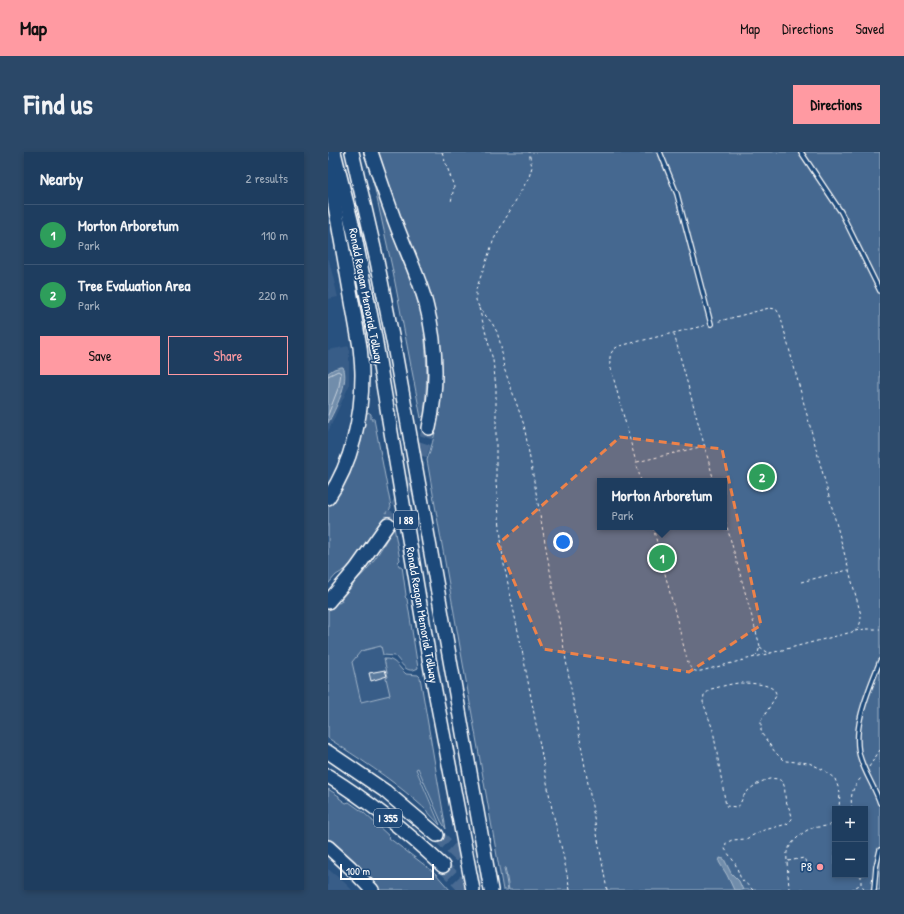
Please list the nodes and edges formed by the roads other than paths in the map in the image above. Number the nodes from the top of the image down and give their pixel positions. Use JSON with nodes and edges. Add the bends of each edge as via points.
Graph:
{"nodes":[{"id":1,"x":334,"y":152,"type":"edge"},
{"id":2,"x":352,"y":152,"type":"edge"},
{"id":3,"x":371,"y":152,"type":"edge"},
{"id":4,"x":660,"y":152,"type":"edge"},
{"id":5,"x":801,"y":152,"type":"edge"},
{"id":6,"x":328,"y":166,"type":"edge"},
{"id":7,"x":880,"y":291,"type":"edge"},
{"id":8,"x":711,"y":324,"type":"road end"},
{"id":9,"x":429,"y":428,"type":"tunnel mouth"},
{"id":10,"x":328,"y":498,"type":"edge"},
{"id":11,"x":388,"y":524,"type":"tunnel mouth"},
{"id":12,"x":328,"y":602,"type":"edge"},
{"id":13,"x":880,"y":661,"type":"edge"},
{"id":14,"x":328,"y":752,"type":"edge"},
{"id":15,"x":328,"y":776,"type":"edge"},
{"id":16,"x":880,"y":803,"type":"edge"},
{"id":17,"x":437,"y":835,"type":"tunnel mouth"},
{"id":18,"x":328,"y":847,"type":"edge"},
{"id":19,"x":880,"y":850,"type":"edge"},
{"id":20,"x":443,"y":866,"type":"tunnel mouth"},
{"id":21,"x":372,"y":890,"type":"edge"},
{"id":22,"x":473,"y":890,"type":"edge"},
{"id":23,"x":491,"y":890,"type":"edge"},
{"id":24,"x":874,"y":890,"type":"edge"}],
"edges":[{"from":1,"to":22,"type":"highway","name":"Ronald Reagan Memorial Tollway","number":"I 88","via":[[354,232],[375,337],[431,670]]},
{"from":2,"to":23,"type":"highway","name":"Ronald Reagan Memorial Tollway","number":"I 88","via":[[394,346]]},
{"from":3,"to":9,"type":"highway","via":[[419,284],[430,322],[436,379]]},
{"from":4,"to":8,"type":"lane","via":[[677,194]]},
{"from":5,"to":7,"type":"lane","via":[[841,212]]},
{"from":6,"to":10,"type":"highway","via":[[360,348],[362,374],[358,423],[352,447],[343,472]]},
{"from":11,"to":12,"type":"highway","via":[[356,570]]},
{"from":13,"to":16,"type":"lane","via":[[860,720],[857,740],[861,761]]},
{"from":14,"to":17,"type":"highway","number":"I 355","via":[[385,791]]},
{"from":15,"to":20,"type":"highway","number":"I 355","via":[[388,818]]},
{"from":18,"to":21,"type":"highway"},
{"from":19,"to":24,"type":"lane"}]}
